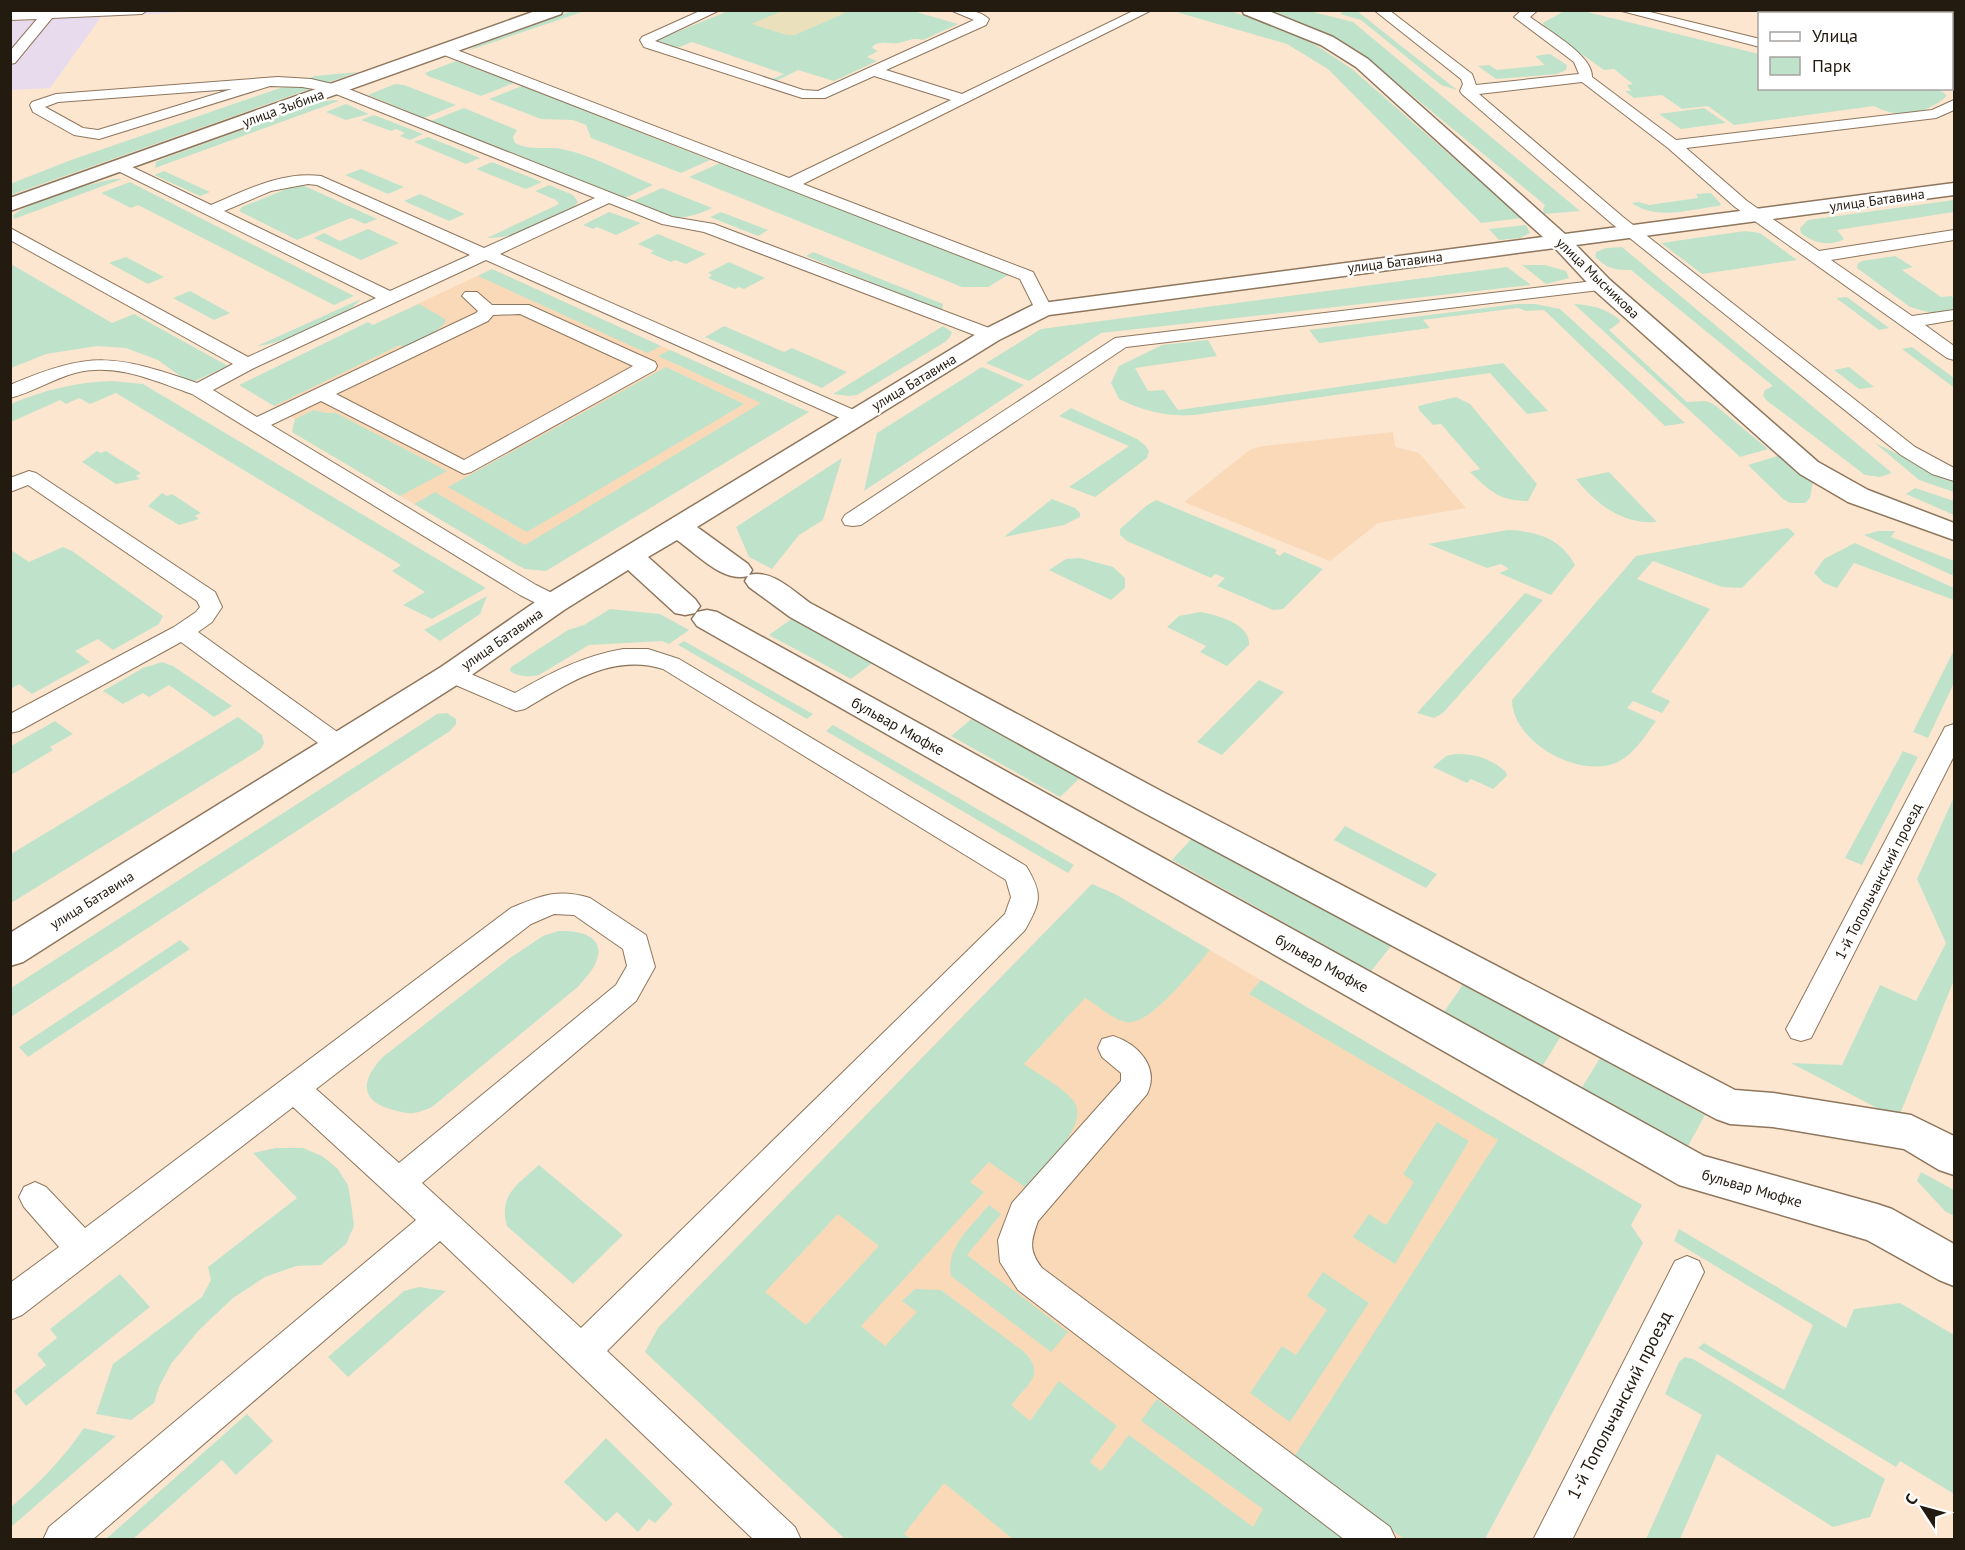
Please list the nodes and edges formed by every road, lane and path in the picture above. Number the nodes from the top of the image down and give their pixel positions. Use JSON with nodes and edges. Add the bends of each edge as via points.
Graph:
{"nodes":[{"id":1,"x":142,"y":10,"type":"edge"},
{"id":2,"x":555,"y":10,"type":"edge"},
{"id":3,"x":714,"y":10,"type":"edge"},
{"id":4,"x":956,"y":10,"type":"edge"},
{"id":5,"x":1146,"y":10,"type":"edge"},
{"id":6,"x":1250,"y":10,"type":"edge"},
{"id":7,"x":1380,"y":10,"type":"edge"},
{"id":8,"x":1532,"y":10,"type":"edge"},
{"id":9,"x":1624,"y":10,"type":"edge"},
{"id":10,"x":48,"y":14,"type":"junction"},
{"id":11,"x":10,"y":16,"type":"edge"},
{"id":12,"x":1758,"y":43,"type":"edge"},
{"id":13,"x":444,"y":50,"type":"junction"},
{"id":14,"x":10,"y":60,"type":"edge"},
{"id":15,"x":873,"y":71,"type":"junction"},
{"id":16,"x":1585,"y":78,"type":"junction"},
{"id":17,"x":269,"y":82,"type":"junction"},
{"id":18,"x":336,"y":89,"type":"junction"},
{"id":19,"x":1467,"y":91,"type":"junction"},
{"id":20,"x":963,"y":99,"type":"junction"},
{"id":21,"x":1954,"y":104,"type":"edge"},
{"id":22,"x":1673,"y":145,"type":"junction"},
{"id":23,"x":119,"y":166,"type":"junction"},
{"id":24,"x":792,"y":183,"type":"junction"},
{"id":25,"x":1954,"y":189,"type":"edge"},
{"id":26,"x":607,"y":198,"type":"junction"},
{"id":27,"x":10,"y":205,"type":"edge"},
{"id":28,"x":212,"y":210,"type":"junction"},
{"id":29,"x":1758,"y":216,"type":"junction"},
{"id":30,"x":1633,"y":232,"type":"junction"},
{"id":31,"x":10,"y":233,"type":"edge"},
{"id":32,"x":1954,"y":235,"type":"edge"},
{"id":33,"x":1560,"y":241,"type":"junction"},
{"id":34,"x":486,"y":253,"type":"junction"},
{"id":35,"x":1816,"y":257,"type":"junction"},
{"id":36,"x":1602,"y":285,"type":"junction"},
{"id":37,"x":471,"y":296,"type":"dead end"},
{"id":38,"x":390,"y":298,"type":"junction"},
{"id":39,"x":1042,"y":309,"type":"junction"},
{"id":40,"x":488,"y":310,"type":"junction"},
{"id":41,"x":1954,"y":315,"type":"edge"},
{"id":42,"x":1909,"y":322,"type":"junction"},
{"id":43,"x":991,"y":335,"type":"junction"},
{"id":44,"x":1954,"y":354,"type":"edge"},
{"id":45,"x":247,"y":364,"type":"junction"},
{"id":46,"x":199,"y":390,"type":"junction"},
{"id":47,"x":10,"y":392,"type":"edge"},
{"id":48,"x":322,"y":394,"type":"junction"},
{"id":49,"x":856,"y":418,"type":"junction"},
{"id":50,"x":256,"y":425,"type":"junction"},
{"id":51,"x":1954,"y":475,"type":"edge"},
{"id":52,"x":10,"y":486,"type":"edge"},
{"id":53,"x":853,"y":520,"type":"dead end"},
{"id":54,"x":678,"y":526,"type":"junction"},
{"id":55,"x":1954,"y":532,"type":"edge"},
{"id":56,"x":630,"y":556,"type":"junction"},
{"id":57,"x":554,"y":603,"type":"junction"},
{"id":58,"x":182,"y":632,"type":"junction"},
{"id":59,"x":452,"y":674,"type":"junction"},
{"id":60,"x":10,"y":725,"type":"edge"},
{"id":61,"x":1954,"y":733,"type":"edge"},
{"id":62,"x":338,"y":745,"type":"junction"},
{"id":63,"x":10,"y":952,"type":"edge"},
{"id":64,"x":1801,"y":1029,"type":"dead end"},
{"id":65,"x":1113,"y":1048,"type":"dead end"},
{"id":66,"x":294,"y":1089,"type":"junction"},
{"id":67,"x":1954,"y":1157,"type":"edge"},
{"id":68,"x":399,"y":1182,"type":"junction"},
{"id":69,"x":35,"y":1197,"type":"dead end"},
{"id":70,"x":439,"y":1221,"type":"junction"},
{"id":71,"x":83,"y":1249,"type":"junction"},
{"id":72,"x":1954,"y":1266,"type":"edge"},
{"id":73,"x":1687,"y":1272,"type":"dead end"},
{"id":74,"x":10,"y":1304,"type":"edge"},
{"id":75,"x":582,"y":1351,"type":"junction"},
{"id":76,"x":62,"y":1539,"type":"edge"},
{"id":77,"x":782,"y":1539,"type":"edge"},
{"id":78,"x":1377,"y":1539,"type":"edge"},
{"id":79,"x":1552,"y":1539,"type":"edge"}],
"edges":[{"from":1,"to":10,"type":"lane"},
{"from":2,"to":13,"type":"street","name":"улица Зыбина"},
{"from":3,"to":15,"type":"lane","via":[[647,40],[649,44],[812,96]]},
{"from":4,"to":15,"type":"lane","via":[[982,19],[981,22]]},
{"from":5,"to":20,"type":"lane"},
{"from":6,"to":33,"type":"street","name":"улица Мысникова","via":[[1328,41],[1362,63]]},
{"from":7,"to":19,"type":"lane","via":[[1467,77]]},
{"from":8,"to":16,"type":"lane","via":[[1521,17],[1580,60]]},
{"from":9,"to":12,"type":"lane"},
{"from":10,"to":11,"type":"lane"},
{"from":10,"to":14,"type":"lane"},
{"from":13,"to":18,"type":"street","name":"улица Зыбина"},
{"from":13,"to":24,"type":"lane"},
{"from":15,"to":20,"type":"lane"},
{"from":16,"to":19,"type":"lane"},
{"from":16,"to":22,"type":"lane"},
{"from":17,"to":17,"type":"lane","via":[[56,98],[37,105],[38,110],[79,132],[99,135]]},
{"from":17,"to":18,"type":"lane","via":[[302,80]]},
{"from":18,"to":23,"type":"street","name":"улица Зыбина"},
{"from":18,"to":26,"type":"lane"},
{"from":19,"to":30,"type":"lane"},
{"from":20,"to":24,"type":"lane"},
{"from":21,"to":22,"type":"lane","via":[[1936,114]]},
{"from":22,"to":29,"type":"lane"},
{"from":23,"to":27,"type":"street","name":"улица Зыбина"},
{"from":23,"to":28,"type":"lane"},
{"from":24,"to":39,"type":"lane","via":[[1027,276]]},
{"from":25,"to":29,"type":"street","name":"улица Батавина"},
{"from":26,"to":34,"type":"lane"},
{"from":26,"to":43,"type":"lane","via":[[668,221],[708,228]]},
{"from":28,"to":34,"type":"lane","via":[[285,182],[312,178],[461,246]]},
{"from":28,"to":38,"type":"lane"},
{"from":29,"to":30,"type":"street","name":"улица Батавина"},
{"from":29,"to":35,"type":"lane"},
{"from":30,"to":33,"type":"street","name":"улица Батавина"},
{"from":30,"to":51,"type":"lane","via":[[1908,451]]},
{"from":31,"to":45,"type":"lane"},
{"from":32,"to":35,"type":"lane"},
{"from":33,"to":36,"type":"street","name":"улица Мысникова"},
{"from":33,"to":39,"type":"street","name":"улица Батавина"},
{"from":34,"to":38,"type":"lane"},
{"from":34,"to":49,"type":"lane"},
{"from":35,"to":42,"type":"lane"},
{"from":36,"to":53,"type":"lane","via":[[1121,342]]},
{"from":36,"to":55,"type":"street","name":"улица Мысникова","via":[[1809,468],[1858,496]]},
{"from":37,"to":40,"type":"lane"},
{"from":38,"to":45,"type":"lane"},
{"from":39,"to":43,"type":"street","name":"улица Батавина"},
{"from":40,"to":48,"type":"lane","via":[[483,317]]},
{"from":40,"to":48,"type":"lane","via":[[523,309],[648,366],[464,468]]},
{"from":41,"to":42,"type":"lane"},
{"from":42,"to":44,"type":"lane"},
{"from":43,"to":49,"type":"street","name":"улица Батавина"},
{"from":45,"to":46,"type":"lane"},
{"from":46,"to":47,"type":"lane","via":[[104,364],[60,371]]},
{"from":46,"to":50,"type":"lane"},
{"from":48,"to":50,"type":"lane"},
{"from":49,"to":54,"type":"street","name":"улица Батавина"},
{"from":50,"to":57,"type":"lane"},
{"from":52,"to":58,"type":"lane","via":[[29,477],[207,597],[211,607],[204,617]]},
{"from":54,"to":56,"type":"street","name":"улица Батавина"},
{"from":54,"to":67,"type":"street","via":[[800,610],[1149,800],[1730,1107],[1773,1110],[1911,1133]]},
{"from":56,"to":57,"type":"street","name":"улица Батавина"},
{"from":56,"to":72,"type":"street","name":"бульвар Мюфке","via":[[696,612],[1694,1172],[1877,1223]]},
{"from":57,"to":59,"type":"street","name":"улица Батавина"},
{"from":58,"to":60,"type":"lane"},
{"from":58,"to":62,"type":"lane"},
{"from":59,"to":62,"type":"street","name":"улица Батавина"},
{"from":59,"to":75,"type":"lane","via":[[516,703],[606,658],[642,656],[671,663],[1016,873],[1025,889],[1025,905],[1015,922]]},
{"from":61,"to":64,"type":"lane","name":"1-й Топольчанский проезд"},
{"from":62,"to":63,"type":"street","name":"улица Батавина"},
{"from":65,"to":78,"type":"lane","via":[[1136,1068],[1136,1085],[1024,1213],[1016,1240],[1017,1262],[1030,1279]]},
{"from":66,"to":68,"type":"lane"},
{"from":66,"to":68,"type":"lane","via":[[521,916],[552,903],[580,905],[636,943],[641,968],[626,993]]},
{"from":66,"to":71,"type":"lane"},
{"from":68,"to":70,"type":"lane"},
{"from":69,"to":71,"type":"lane"},
{"from":70,"to":75,"type":"lane"},
{"from":70,"to":76,"type":"lane"},
{"from":71,"to":74,"type":"lane"},
{"from":73,"to":79,"type":"lane","name":"1-й Топольчанский проезд"},
{"from":75,"to":77,"type":"lane"}]}
